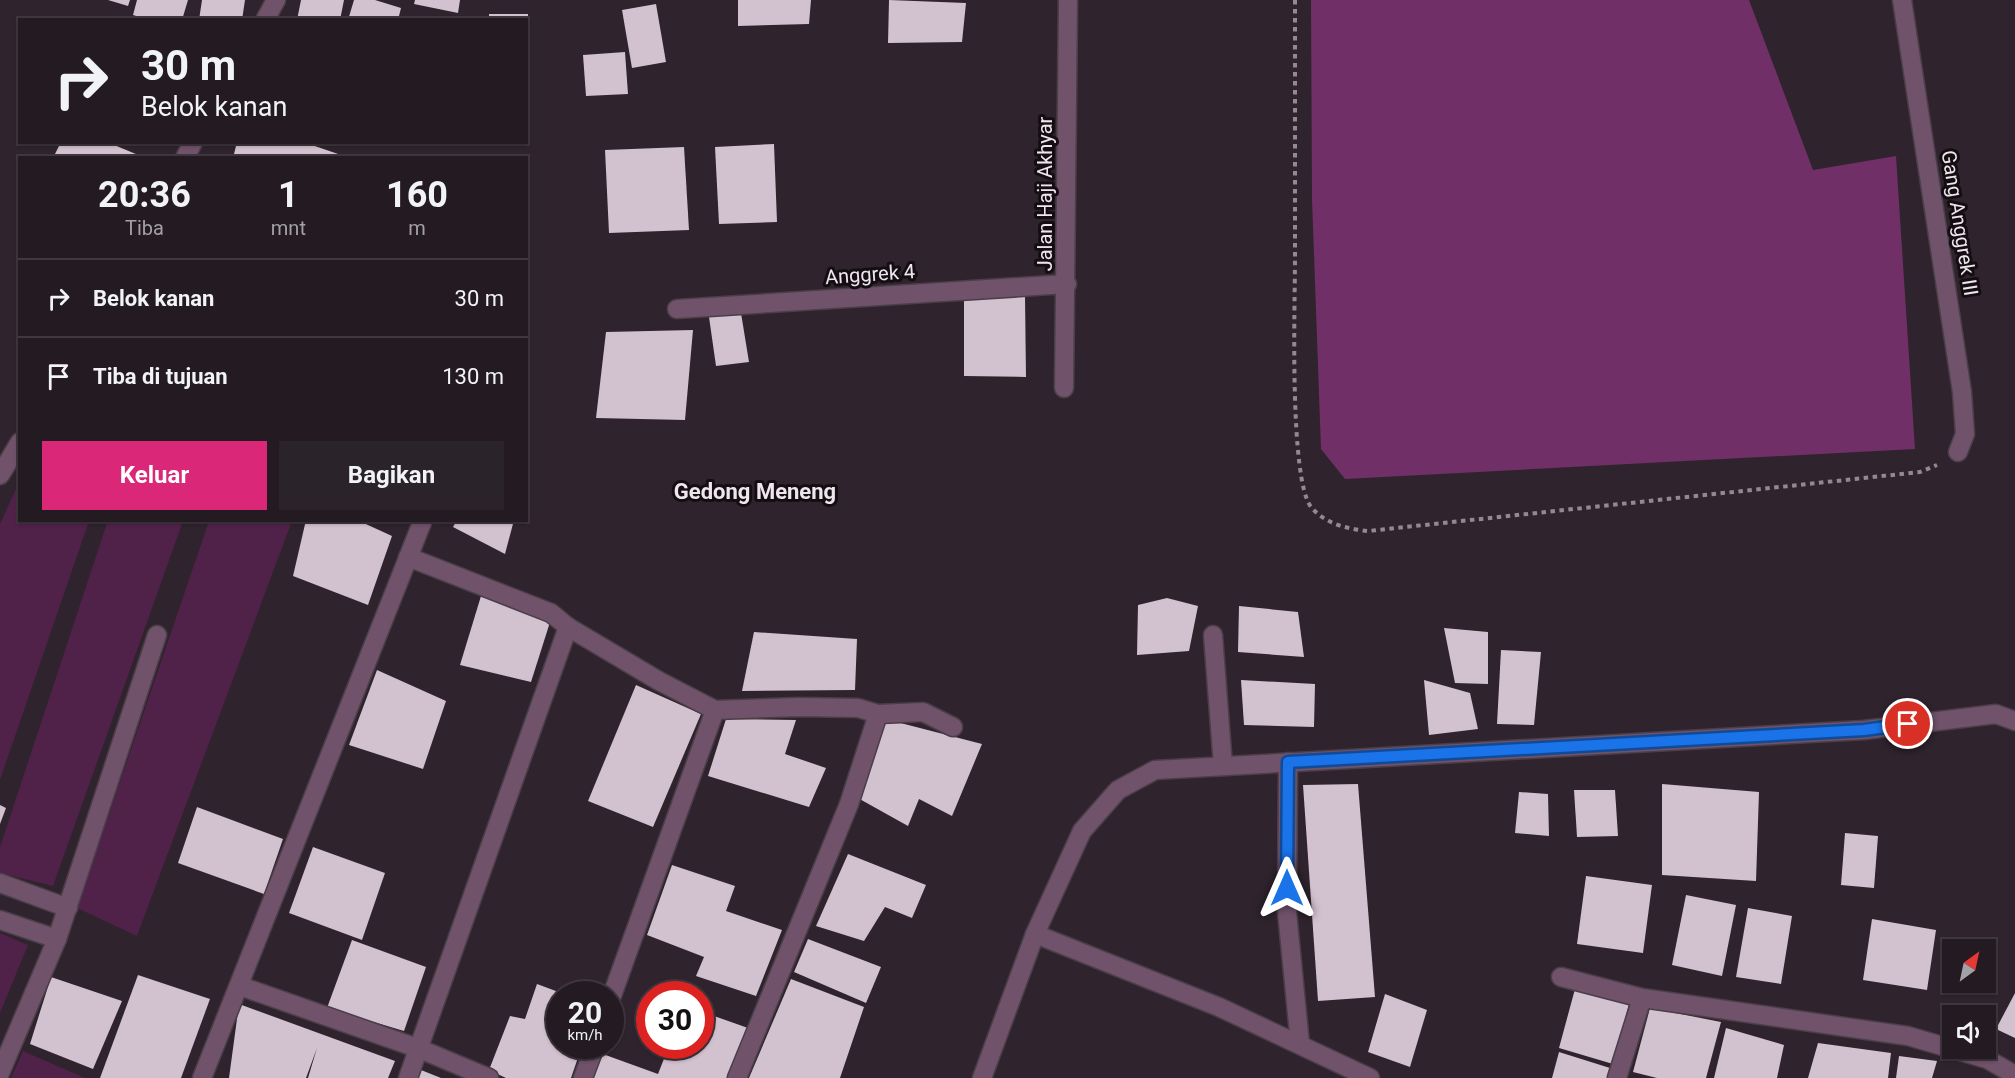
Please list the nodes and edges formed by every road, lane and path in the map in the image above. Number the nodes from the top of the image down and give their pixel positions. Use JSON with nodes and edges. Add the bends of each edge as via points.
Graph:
{"nodes":[{"id":1,"x":276,"y":0,"type":"edge"},
{"id":2,"x":1068,"y":0,"type":"edge"},
{"id":3,"x":1295,"y":0,"type":"edge"},
{"id":4,"x":1902,"y":0,"type":"edge"},
{"id":5,"x":266,"y":18,"type":"edge"},
{"id":6,"x":1067,"y":284,"type":"junction"},
{"id":7,"x":677,"y":309,"type":"dead end"},
{"id":8,"x":1064,"y":388,"type":"dead end"},
{"id":9,"x":18,"y":445,"type":"edge"},
{"id":10,"x":1958,"y":452,"type":"joint"},
{"id":11,"x":0,"y":476,"type":"edge"},
{"id":12,"x":422,"y":522,"type":"edge"},
{"id":13,"x":408,"y":557,"type":"junction"},
{"id":14,"x":568,"y":627,"type":"junction"},
{"id":15,"x":157,"y":635,"type":"dead end"},
{"id":16,"x":1213,"y":635,"type":"dead end"},
{"id":17,"x":715,"y":711,"type":"junction"},
{"id":18,"x":878,"y":714,"type":"junction"},
{"id":19,"x":2015,"y":721,"type":"edge"},
{"id":20,"x":953,"y":727,"type":"dead end"},
{"id":21,"x":1288,"y":762,"type":"junction"},
{"id":22,"x":1223,"y":766,"type":"junction"},
{"id":23,"x":0,"y":883,"type":"edge"},
{"id":24,"x":68,"y":908,"type":"junction"},
{"id":25,"x":0,"y":920,"type":"edge"},
{"id":26,"x":1035,"y":934,"type":"junction"},
{"id":27,"x":57,"y":939,"type":"junction"},
{"id":28,"x":1561,"y":977,"type":"dead end"},
{"id":29,"x":617,"y":981,"type":"edge"},
{"id":30,"x":240,"y":986,"type":"junction"},
{"id":31,"x":1642,"y":998,"type":"junction"},
{"id":32,"x":1300,"y":1044,"type":"junction"},
{"id":33,"x":420,"y":1049,"type":"junction"},
{"id":34,"x":590,"y":1059,"type":"edge"},
{"id":35,"x":0,"y":1073,"type":"edge"},
{"id":36,"x":2015,"y":1076,"type":"edge"},
{"id":37,"x":202,"y":1078,"type":"edge"},
{"id":38,"x":408,"y":1078,"type":"edge"},
{"id":39,"x":489,"y":1078,"type":"edge"},
{"id":40,"x":583,"y":1078,"type":"edge"},
{"id":41,"x":737,"y":1078,"type":"edge"},
{"id":42,"x":982,"y":1078,"type":"edge"},
{"id":43,"x":1370,"y":1078,"type":"edge"},
{"id":44,"x":1617,"y":1078,"type":"edge"}],
"edges":[{"from":1,"to":5,"type":"street"},
{"from":2,"to":6,"type":"street","name":"Jalan Haji Akhyar"},
{"from":3,"to":10,"type":"path","via":[[1296,410],[1305,492],[1311,507],[1323,517],[1345,529],[1380,529],[1920,472],[1944,463]]},
{"from":4,"to":10,"type":"street","name":"Gang Anggrek III","via":[[1962,392],[1965,434]]},
{"from":6,"to":7,"type":"street","name":"Anggrek 4"},
{"from":6,"to":8,"type":"street","name":"Jalan Haji Akhyar"},
{"from":9,"to":11,"type":"street"},
{"from":12,"to":13,"type":"street"},
{"from":13,"to":14,"type":"street","via":[[551,613]]},
{"from":13,"to":30,"type":"street"},
{"from":14,"to":17,"type":"street"},
{"from":14,"to":33,"type":"street"},
{"from":15,"to":24,"type":"street"},
{"from":16,"to":22,"type":"street"},
{"from":17,"to":18,"type":"street","via":[[858,708]]},
{"from":17,"to":29,"type":"street"},
{"from":18,"to":20,"type":"street","via":[[923,712]]},
{"from":18,"to":41,"type":"street","via":[[849,804]]},
{"from":19,"to":21,"type":"street","via":[[1996,714],[1864,730]]},
{"from":21,"to":22,"type":"street"},
{"from":21,"to":32,"type":"street","via":[[1287,912]]},
{"from":22,"to":26,"type":"street","via":[[1155,770],[1118,790],[1082,831]]},
{"from":23,"to":24,"type":"street"},
{"from":24,"to":27,"type":"street"},
{"from":25,"to":27,"type":"street"},
{"from":26,"to":32,"type":"street","via":[[1219,1007]]},
{"from":26,"to":42,"type":"street"},
{"from":27,"to":35,"type":"street"},
{"from":28,"to":31,"type":"street"},
{"from":30,"to":33,"type":"street"},
{"from":30,"to":37,"type":"street"},
{"from":31,"to":36,"type":"street","via":[[1908,1036],[1988,1059]]},
{"from":31,"to":44,"type":"street"},
{"from":32,"to":43,"type":"street"},
{"from":33,"to":38,"type":"street"},
{"from":33,"to":39,"type":"street"},
{"from":34,"to":40,"type":"street"}]}
